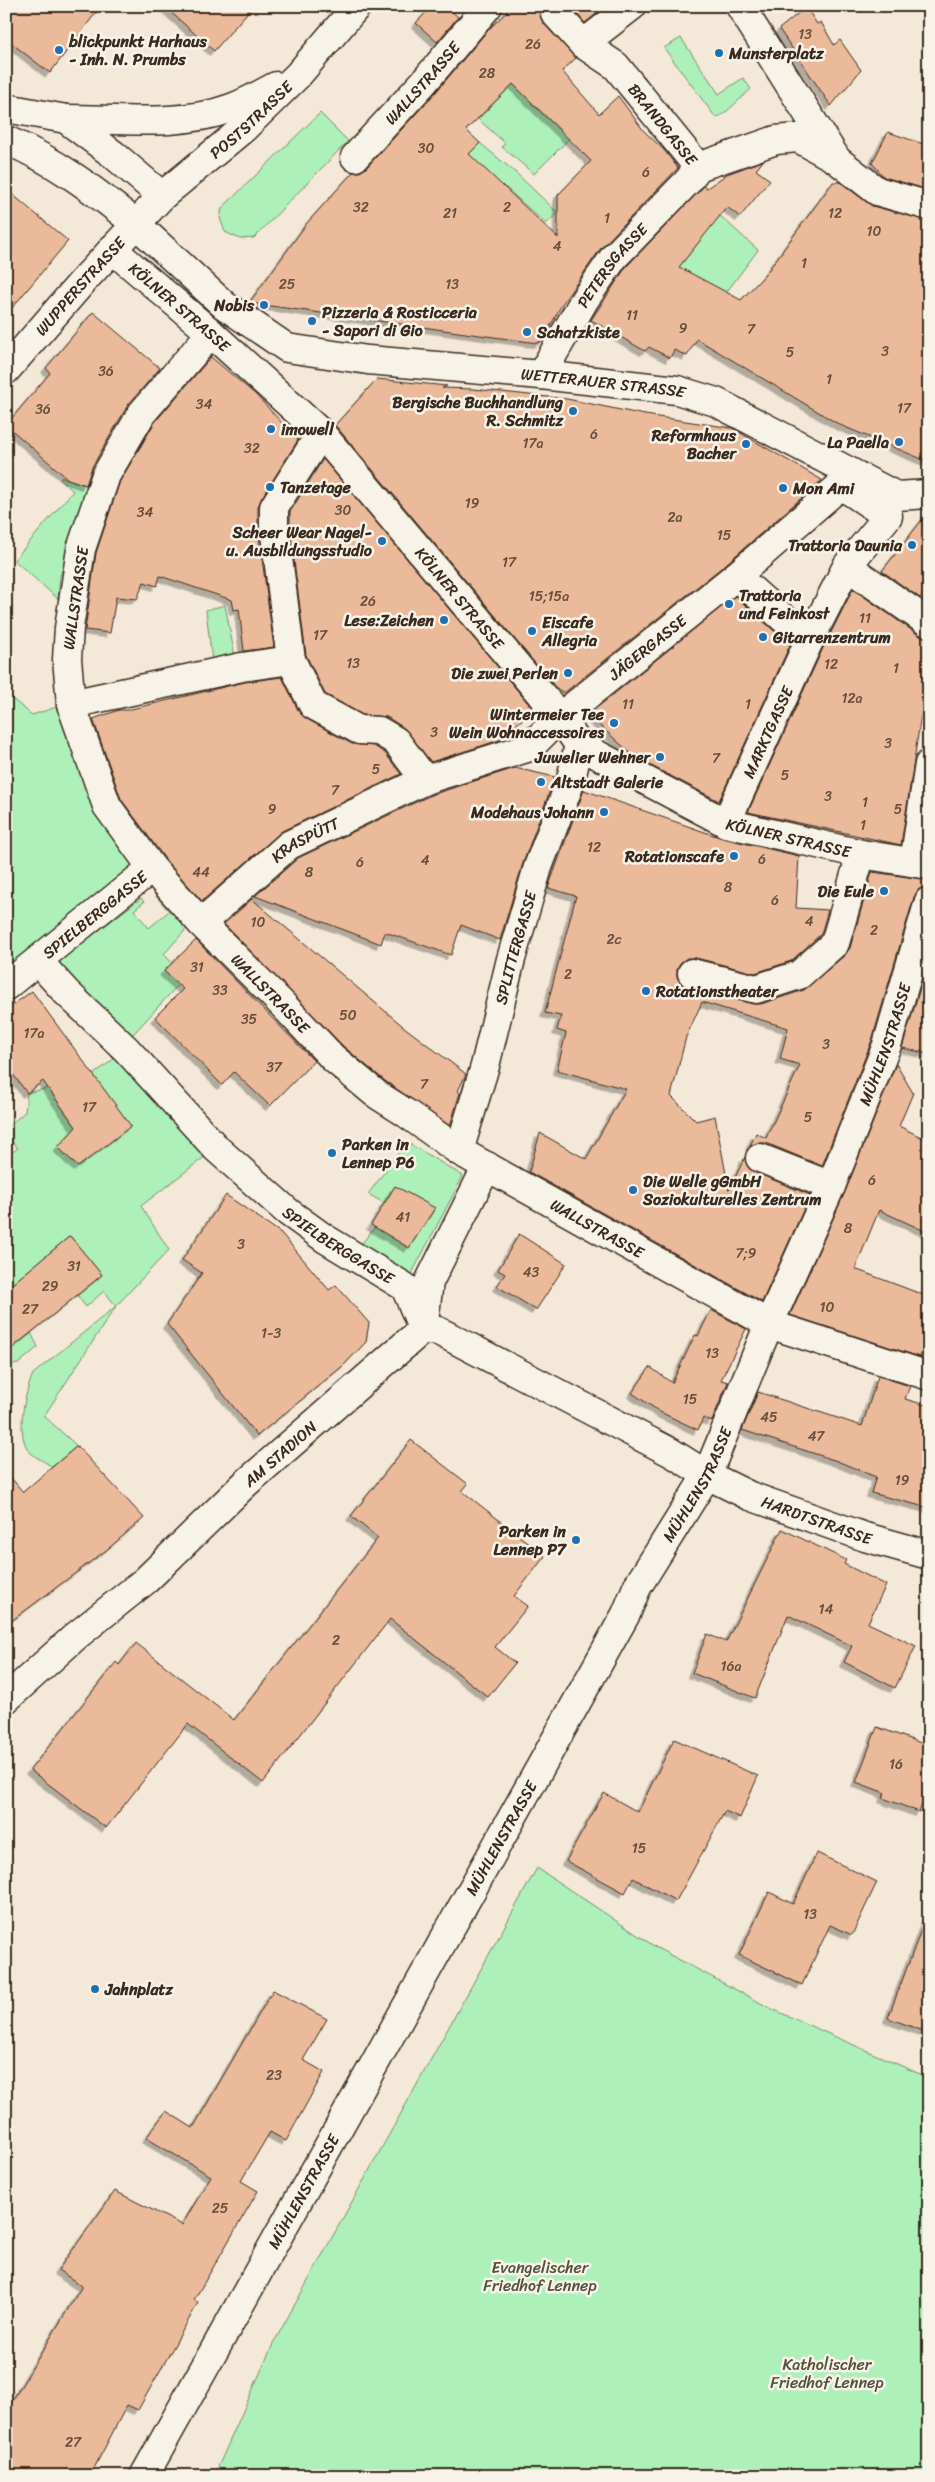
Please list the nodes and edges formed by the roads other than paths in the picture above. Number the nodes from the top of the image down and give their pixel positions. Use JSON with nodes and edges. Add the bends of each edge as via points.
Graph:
{"nodes":[{"id":1,"x":357,"y":6,"type":"edge"},
{"id":2,"x":488,"y":6,"type":"edge"},
{"id":3,"x":632,"y":6,"type":"edge"},
{"id":4,"x":740,"y":6,"type":"edge"},
{"id":5,"x":555,"y":13,"type":"dead end"},
{"id":6,"x":582,"y":44,"type":"junction"},
{"id":7,"x":298,"y":75,"type":"junction"},
{"id":8,"x":6,"y":108,"type":"edge"},
{"id":9,"x":66,"y":119,"type":"junction"},
{"id":10,"x":6,"y":140,"type":"edge"},
{"id":11,"x":354,"y":157,"type":"dead end"},
{"id":12,"x":837,"y":160,"type":"junction"},
{"id":13,"x":698,"y":167,"type":"junction"},
{"id":14,"x":162,"y":196,"type":"junction"},
{"id":15,"x":929,"y":206,"type":"edge"},
{"id":16,"x":136,"y":224,"type":"junction"},
{"id":17,"x":112,"y":249,"type":"junction"},
{"id":18,"x":212,"y":333,"type":"junction"},
{"id":19,"x":287,"y":348,"type":"joint"},
{"id":20,"x":6,"y":370,"type":"edge"},
{"id":21,"x":540,"y":375,"type":"junction"},
{"id":22,"x":321,"y":433,"type":"junction"},
{"id":23,"x":929,"y":494,"type":"edge"},
{"id":24,"x":847,"y":566,"type":"junction"},
{"id":25,"x":736,"y":576,"type":"junction"},
{"id":26,"x":929,"y":623,"type":"edge"},
{"id":27,"x":809,"y":642,"type":"junction"},
{"id":28,"x":291,"y":660,"type":"junction"},
{"id":29,"x":71,"y":704,"type":"junction"},
{"id":30,"x":560,"y":717,"type":"junction"},
{"id":31,"x":579,"y":745,"type":"junction"},
{"id":32,"x":929,"y":764,"type":"edge"},
{"id":33,"x":425,"y":780,"type":"junction"},
{"id":34,"x":726,"y":823,"type":"junction"},
{"id":35,"x":861,"y":854,"type":"junction"},
{"id":36,"x":921,"y":863,"type":"edge"},
{"id":37,"x":152,"y":868,"type":"junction"},
{"id":38,"x":929,"y":901,"type":"edge"},
{"id":39,"x":200,"y":923,"type":"junction"},
{"id":40,"x":38,"y":961,"type":"junction"},
{"id":41,"x":692,"y":973,"type":"dead end"},
{"id":42,"x":6,"y":986,"type":"edge"},
{"id":43,"x":459,"y":1151,"type":"junction"},
{"id":44,"x":760,"y":1158,"type":"dead end"},
{"id":45,"x":487,"y":1166,"type":"junction"},
{"id":46,"x":831,"y":1186,"type":"junction"},
{"id":47,"x":769,"y":1324,"type":"junction"},
{"id":48,"x":423,"y":1329,"type":"junction"},
{"id":49,"x":929,"y":1376,"type":"edge"},
{"id":50,"x":707,"y":1475,"type":"junction"},
{"id":51,"x":929,"y":1555,"type":"edge"},
{"id":52,"x":6,"y":1699,"type":"edge"},
{"id":53,"x":144,"y":2476,"type":"edge"}],
"edges":[{"from":1,"to":7,"type":"street","name":"POSTSTRASSE"},
{"from":2,"to":11,"type":"street","name":"WALLSTRASSE","via":[[424,82]]},
{"from":3,"to":6,"type":"street"},
{"from":4,"to":12,"type":"street"},
{"from":5,"to":6,"type":"street"},
{"from":6,"to":13,"type":"street","name":"BRANDGASSE","via":[[616,66]]},
{"from":7,"to":9,"type":"street","via":[[231,108],[197,116],[173,120]]},
{"from":7,"to":14,"type":"street","name":"POSTSTRASSE","via":[[244,128]]},
{"from":8,"to":9,"type":"street"},
{"from":9,"to":14,"type":"street"},
{"from":10,"to":16,"type":"street","name":"KÖLNER STRASSE","via":[[49,160]]},
{"from":12,"to":13,"type":"street","name":"BRANDGASSE","via":[[798,138],[776,140]]},
{"from":12,"to":15,"type":"street","via":[[877,192]]},
{"from":13,"to":21,"type":"street","name":"PETERSGASSE","via":[[614,257]]},
{"from":14,"to":16,"type":"street","name":"POSTSTRASSE"},
{"from":16,"to":17,"type":"street","name":"WUPPERSTRASSE"},
{"from":16,"to":19,"type":"street","name":"KÖLNER STRASSE","via":[[224,305]]},
{"from":17,"to":18,"type":"street","name":"KÖLNER STRASSE"},
{"from":17,"to":20,"type":"street","name":"WUPPERSTRASSE"},
{"from":18,"to":22,"type":"street","name":"KÖLNER STRASSE"},
{"from":18,"to":29,"type":"street","name":"WALLSTRASSE","via":[[142,412],[106,475],[92,510],[80,549],[69,628],[67,659]]},
{"from":19,"to":21,"type":"street","name":"WETTERAUER STRASSE","via":[[328,356]]},
{"from":21,"to":23,"type":"street","name":"WETTERAUER STRASSE","via":[[677,390],[716,402],[896,496]]},
{"from":22,"to":28,"type":"street","via":[[274,508],[274,532]]},
{"from":22,"to":30,"type":"street","name":"KÖLNER STRASSE"},
{"from":24,"to":25,"type":"street","name":"JÄGERGASSE","via":[[888,516],[841,485]]},
{"from":24,"to":26,"type":"street"},
{"from":24,"to":27,"type":"street","name":"MARKTGASSE"},
{"from":25,"to":27,"type":"street"},
{"from":25,"to":30,"type":"street","name":"JÄGERGASSE"},
{"from":27,"to":34,"type":"street","name":"MARKTGASSE"},
{"from":28,"to":29,"type":"street","via":[[242,667]]},
{"from":28,"to":33,"type":"street","via":[[313,705],[359,730],[379,731],[396,741]]},
{"from":29,"to":37,"type":"street","name":"WALLSTRASSE","via":[[107,806]]},
{"from":30,"to":31,"type":"street","name":"KÖLNER STRASSE"},
{"from":30,"to":33,"type":"street","name":"KRASPÜTT","via":[[530,747]]},
{"from":31,"to":34,"type":"street","name":"KÖLNER STRASSE"},
{"from":31,"to":43,"type":"street","name":"SPLITTERGASSE","via":[[570,783],[535,876],[511,959],[486,1066]]},
{"from":32,"to":36,"type":"street"},
{"from":33,"to":39,"type":"street","name":"KRASPÜTT","via":[[289,845]]},
{"from":34,"to":35,"type":"street","name":"KÖLNER STRASSE"},
{"from":35,"to":36,"type":"street","name":"KÖLNER STRASSE"},
{"from":35,"to":41,"type":"street","name":"KÖLNER STRASSE","via":[[835,942],[799,975],[756,989]]},
{"from":37,"to":39,"type":"street","name":"WALLSTRASSE"},
{"from":37,"to":40,"type":"street","name":"SPIELBERGGASSE"},
{"from":38,"to":46,"type":"street","name":"MÜHLENSTRASSE","via":[[888,1045]]},
{"from":39,"to":43,"type":"street","name":"WALLSTRASSE","via":[[333,1058],[376,1094]]},
{"from":40,"to":42,"type":"street","name":"SPIELBERGGASSE"},
{"from":40,"to":48,"type":"street","name":"SPIELBERGGASSE","via":[[126,1049],[224,1156],[302,1222],[405,1287]]},
{"from":43,"to":45,"type":"street","name":"WALLSTRASSE"},
{"from":44,"to":46,"type":"street"},
{"from":45,"to":47,"type":"street","name":"WALLSTRASSE"},
{"from":45,"to":48,"type":"street","via":[[429,1282]]},
{"from":46,"to":47,"type":"street","name":"MÜHLENSTRASSE"},
{"from":47,"to":49,"type":"street","name":"WALLSTRASSE"},
{"from":47,"to":50,"type":"street","name":"MÜHLENSTRASSE"},
{"from":48,"to":50,"type":"street","via":[[438,1331],[452,1338],[672,1453]]},
{"from":48,"to":52,"type":"street","name":"AM STADION","via":[[245,1484],[146,1580],[76,1636]]},
{"from":50,"to":51,"type":"street","name":"HARDTSTRASSE","via":[[750,1496],[865,1537]]},
{"from":50,"to":53,"type":"street","name":"MÜHLENSTRASSE","via":[[637,1587],[626,1614]]}]}
